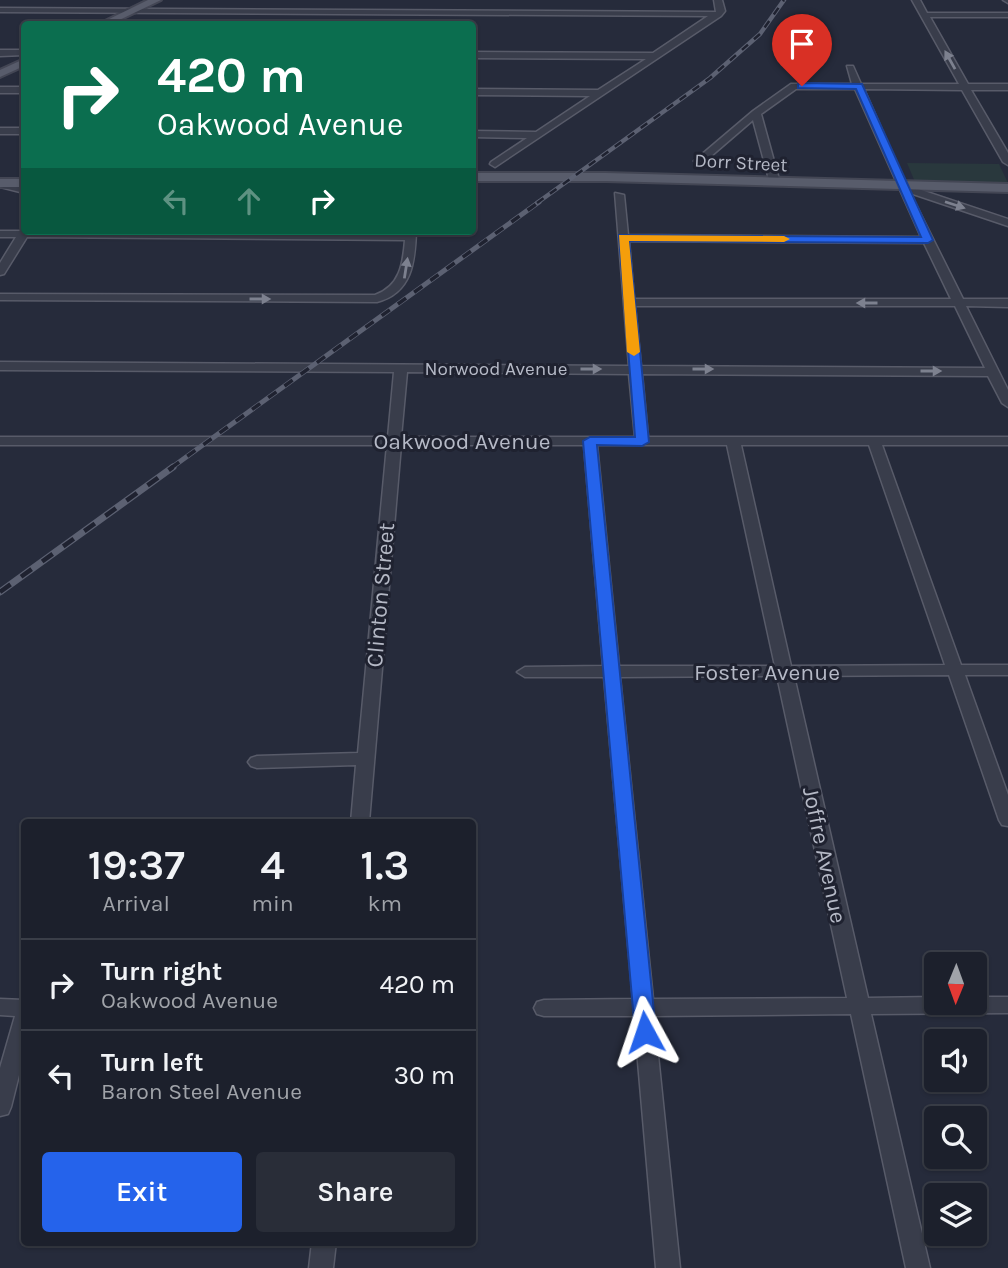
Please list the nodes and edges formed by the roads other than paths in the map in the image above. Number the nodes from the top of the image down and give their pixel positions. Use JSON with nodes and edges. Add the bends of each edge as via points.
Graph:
{"nodes":[{"id":1,"x":156,"y":0,"type":"edge"},
{"id":2,"x":718,"y":0,"type":"edge"},
{"id":3,"x":916,"y":0,"type":"edge"},
{"id":4,"x":0,"y":10,"type":"edge"},
{"id":5,"x":133,"y":11,"type":"junction"},
{"id":6,"x":718,"y":14,"type":"junction"},
{"id":7,"x":925,"y":15,"type":"junction"},
{"id":8,"x":1008,"y":15,"type":"edge"},
{"id":9,"x":111,"y":21,"type":"edge"},
{"id":10,"x":0,"y":53,"type":"edge"},
{"id":11,"x":21,"y":53,"type":"edge"},
{"id":12,"x":476,"y":55,"type":"edge"},
{"id":13,"x":655,"y":56,"type":"junction"},
{"id":14,"x":21,"y":64,"type":"edge"},
{"id":15,"x":850,"y":68,"type":"dead end"},
{"id":16,"x":0,"y":74,"type":"edge"},
{"id":17,"x":859,"y":86,"type":"junction"},
{"id":18,"x":965,"y":87,"type":"junction"},
{"id":19,"x":1008,"y":87,"type":"edge"},
{"id":20,"x":0,"y":90,"type":"edge"},
{"id":21,"x":21,"y":90,"type":"edge"},
{"id":22,"x":476,"y":92,"type":"edge"},
{"id":23,"x":600,"y":93,"type":"junction"},
{"id":24,"x":756,"y":113,"type":"junction"},
{"id":25,"x":0,"y":131,"type":"edge"},
{"id":26,"x":21,"y":131,"type":"edge"},
{"id":27,"x":476,"y":134,"type":"edge"},
{"id":28,"x":539,"y":135,"type":"junction"},
{"id":29,"x":699,"y":161,"type":"dead end"},
{"id":30,"x":1008,"y":162,"type":"edge"},
{"id":31,"x":495,"y":164,"type":"dead end"},
{"id":32,"x":476,"y":177,"type":"edge"},
{"id":33,"x":21,"y":183,"type":"edge"},
{"id":34,"x":775,"y":183,"type":"junction"},
{"id":35,"x":0,"y":184,"type":"edge"},
{"id":36,"x":902,"y":187,"type":"junction"},
{"id":37,"x":1008,"y":187,"type":"edge"},
{"id":38,"x":21,"y":189,"type":"edge"},
{"id":39,"x":619,"y":195,"type":"dead end"},
{"id":40,"x":1008,"y":223,"type":"edge"},
{"id":41,"x":21,"y":233,"type":"edge"},
{"id":42,"x":0,"y":234,"type":"edge"},
{"id":43,"x":22,"y":235,"type":"edge"},
{"id":44,"x":411,"y":235,"type":"edge"},
{"id":45,"x":623,"y":238,"type":"junction"},
{"id":46,"x":928,"y":240,"type":"junction"},
{"id":47,"x":0,"y":272,"type":"edge"},
{"id":48,"x":0,"y":297,"type":"edge"},
{"id":49,"x":629,"y":302,"type":"junction"},
{"id":50,"x":1008,"y":303,"type":"edge"},
{"id":51,"x":960,"y":304,"type":"junction"},
{"id":52,"x":0,"y":366,"type":"edge"},
{"id":53,"x":401,"y":367,"type":"junction"},
{"id":54,"x":635,"y":369,"type":"junction"},
{"id":55,"x":992,"y":372,"type":"junction"},
{"id":56,"x":1008,"y":403,"type":"edge"},
{"id":57,"x":0,"y":441,"type":"edge"},
{"id":58,"x":393,"y":441,"type":"junction"},
{"id":59,"x":590,"y":441,"type":"junction"},
{"id":60,"x":733,"y":441,"type":"junction"},
{"id":61,"x":1008,"y":441,"type":"edge"},
{"id":62,"x":642,"y":442,"type":"junction"},
{"id":63,"x":874,"y":442,"type":"junction"},
{"id":64,"x":1008,"y":670,"type":"edge"},
{"id":65,"x":955,"y":671,"type":"junction"},
{"id":66,"x":612,"y":672,"type":"junction"},
{"id":67,"x":785,"y":672,"type":"junction"},
{"id":68,"x":525,"y":673,"type":"dead end"},
{"id":69,"x":366,"y":759,"type":"junction"},
{"id":70,"x":257,"y":762,"type":"dead end"},
{"id":71,"x":360,"y":819,"type":"edge"},
{"id":72,"x":1008,"y":820,"type":"edge"},
{"id":73,"x":1008,"y":1005,"type":"edge"},
{"id":74,"x":643,"y":1006,"type":"junction"},
{"id":75,"x":858,"y":1006,"type":"junction"},
{"id":76,"x":0,"y":1007,"type":"edge"},
{"id":77,"x":21,"y":1008,"type":"edge"},
{"id":78,"x":544,"y":1008,"type":"dead end"},
{"id":79,"x":21,"y":1030,"type":"edge"},
{"id":80,"x":0,"y":1107,"type":"edge"},
{"id":81,"x":324,"y":1246,"type":"edge"},
{"id":82,"x":321,"y":1268,"type":"edge"},
{"id":83,"x":668,"y":1268,"type":"edge"},
{"id":84,"x":918,"y":1268,"type":"edge"}],
"edges":[{"from":1,"to":5,"type":"main road"},
{"from":2,"to":6,"type":"street"},
{"from":3,"to":7,"type":"street"},
{"from":4,"to":5,"type":"street"},
{"from":5,"to":6,"type":"street"},
{"from":5,"to":9,"type":"main road"},
{"from":6,"to":13,"type":"street"},
{"from":7,"to":8,"type":"street"},
{"from":18,"to":7,"type":"street","one_way":true},
{"from":10,"to":11,"type":"street"},
{"from":12,"to":13,"type":"street"},
{"from":13,"to":23,"type":"street"},
{"from":14,"to":16,"type":"main road"},
{"from":15,"to":17,"type":"street"},
{"from":17,"to":18,"type":"street"},
{"from":17,"to":24,"type":"street","via":[[794,86]]},
{"from":17,"to":36,"type":"street"},
{"from":18,"to":19,"type":"street"},
{"from":18,"to":30,"type":"street"},
{"from":20,"to":21,"type":"street"},
{"from":22,"to":23,"type":"street"},
{"from":23,"to":28,"type":"street"},
{"from":24,"to":29,"type":"street"},
{"from":24,"to":34,"type":"street"},
{"from":25,"to":26,"type":"street"},
{"from":27,"to":28,"type":"street"},
{"from":28,"to":31,"type":"street"},
{"from":32,"to":34,"type":"main road","name":"Dorr Street"},
{"from":33,"to":35,"type":"main road"},
{"from":34,"to":36,"type":"main road","name":"Dorr Street"},
{"from":35,"to":38,"type":"street"},
{"from":36,"to":37,"type":"main road","name":"Dorr Street"},
{"from":36,"to":40,"type":"street","one_way":true},
{"from":36,"to":46,"type":"street"},
{"from":39,"to":45,"type":"street"},
{"from":41,"to":42,"type":"street"},
{"from":43,"to":47,"type":"street"},
{"from":48,"to":44,"type":"street","one_way":true,"via":[[370,300],[392,293],[403,283]]},
{"from":45,"to":46,"type":"street"},
{"from":45,"to":49,"type":"street"},
{"from":46,"to":51,"type":"street"},
{"from":51,"to":49,"type":"street","one_way":true},
{"from":49,"to":54,"type":"street"},
{"from":50,"to":51,"type":"street"},
{"from":51,"to":55,"type":"street"},
{"from":52,"to":53,"type":"street","name":"Norwood Avenue"},
{"from":53,"to":54,"type":"street","name":"Norwood Avenue","one_way":true},
{"from":53,"to":58,"type":"street","name":"Clinton Street"},
{"from":54,"to":55,"type":"street","name":"Norwood Avenue","one_way":true},
{"from":54,"to":62,"type":"street"},
{"from":55,"to":56,"type":"street"},
{"from":57,"to":58,"type":"street","name":"Oakwood Avenue"},
{"from":58,"to":59,"type":"street","name":"Oakwood Avenue"},
{"from":58,"to":69,"type":"street","name":"Clinton Street"},
{"from":59,"to":62,"type":"street","name":"Oakwood Avenue"},
{"from":59,"to":66,"type":"street"},
{"from":60,"to":62,"type":"street","name":"Oakwood Avenue"},
{"from":60,"to":63,"type":"street","name":"Oakwood Avenue"},
{"from":60,"to":67,"type":"street","name":"Joffre Avenue"},
{"from":61,"to":63,"type":"street","name":"Oakwood Avenue"},
{"from":63,"to":65,"type":"street"},
{"from":64,"to":65,"type":"street","name":"Foster Avenue"},
{"from":65,"to":67,"type":"street","name":"Foster Avenue"},
{"from":65,"to":72,"type":"street"},
{"from":66,"to":67,"type":"street","name":"Foster Avenue"},
{"from":66,"to":68,"type":"street","name":"Foster Avenue"},
{"from":66,"to":74,"type":"street"},
{"from":67,"to":75,"type":"street","name":"Joffre Avenue"},
{"from":69,"to":70,"type":"street"},
{"from":69,"to":71,"type":"street","name":"Clinton Street"},
{"from":73,"to":75,"type":"street"},
{"from":74,"to":75,"type":"street"},
{"from":74,"to":78,"type":"street"},
{"from":74,"to":83,"type":"street"},
{"from":75,"to":84,"type":"street","name":"Joffre Avenue"},
{"from":76,"to":77,"type":"street"},
{"from":79,"to":80,"type":"street"},
{"from":81,"to":82,"type":"street"}]}
